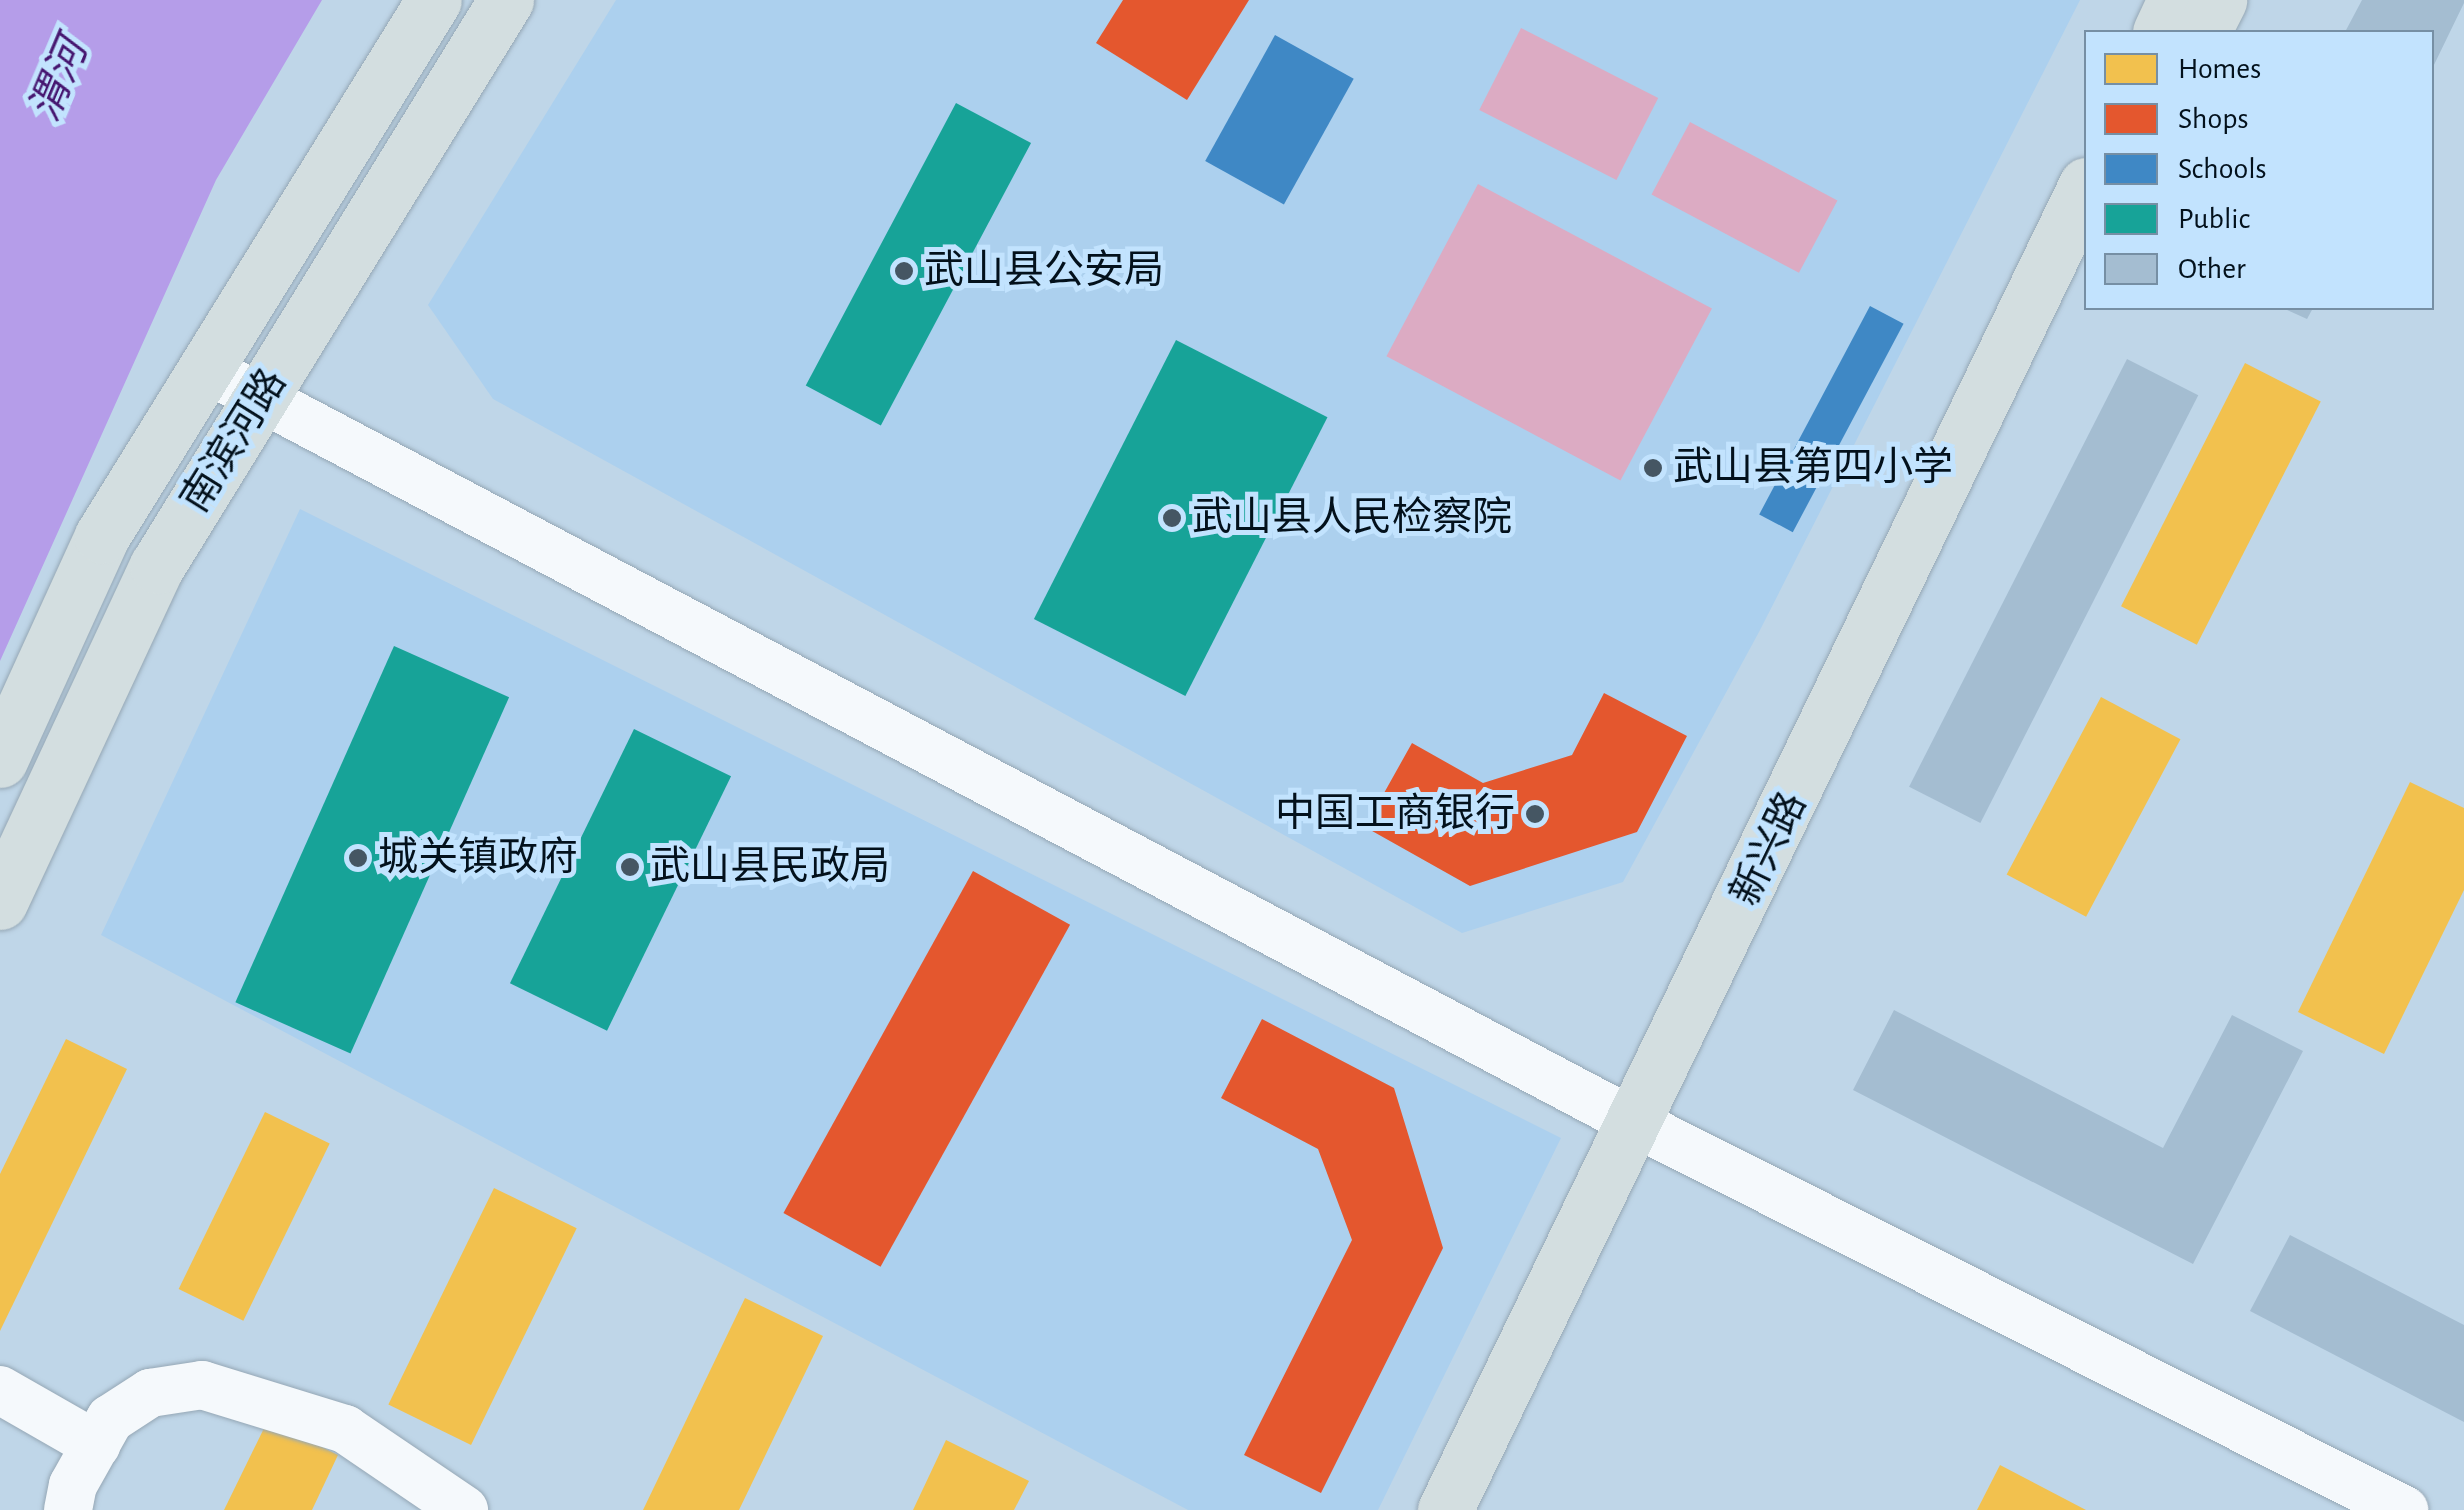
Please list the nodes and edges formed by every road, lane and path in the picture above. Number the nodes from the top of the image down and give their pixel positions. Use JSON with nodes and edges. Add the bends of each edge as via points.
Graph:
{"nodes":[{"id":1,"x":437,"y":0,"type":"edge"},
{"id":2,"x":2175,"y":0,"type":"edge"},
{"id":3,"x":2219,"y":0,"type":"edge"},
{"id":4,"x":497,"y":15,"type":"edge"},
{"id":5,"x":2161,"y":30,"type":"edge"},
{"id":6,"x":2204,"y":30,"type":"edge"},
{"id":7,"x":2084,"y":189,"type":"edge"},
{"id":8,"x":2084,"y":278,"type":"edge"},
{"id":9,"x":204,"y":368,"type":"junction"},
{"id":10,"x":262,"y":397,"type":"junction"},
{"id":11,"x":0,"y":760,"type":"edge"},
{"id":12,"x":0,"y":902,"type":"edge"},
{"id":13,"x":1653,"y":1132,"type":"junction"},
{"id":14,"x":0,"y":1390,"type":"edge"},
{"id":15,"x":96,"y":1445,"type":"junction"},
{"id":16,"x":68,"y":1510,"type":"edge"},
{"id":17,"x":464,"y":1510,"type":"edge"},
{"id":18,"x":1445,"y":1510,"type":"edge"},
{"id":19,"x":1485,"y":1510,"type":"edge"},
{"id":20,"x":2404,"y":1510,"type":"edge"}],
"edges":[{"from":1,"to":4,"type":"main road"},
{"from":1,"to":9,"type":"main road"},
{"from":2,"to":5,"type":"main road"},
{"from":3,"to":6,"type":"main road"},
{"from":4,"to":10,"type":"main road","name":"南滨河路"},
{"from":7,"to":13,"type":"main road","name":"新兴路"},
{"from":8,"to":13,"type":"main road","name":"新兴路"},
{"from":9,"to":10,"type":"street"},
{"from":9,"to":11,"type":"main road","via":[[102,536]]},
{"from":10,"to":12,"type":"main road","name":"南滨河路","via":[[157,566]]},
{"from":10,"to":13,"type":"street"},
{"from":13,"to":18,"type":"main road","name":"新兴路"},
{"from":13,"to":19,"type":"main road","name":"新兴路"},
{"from":13,"to":20,"type":"street"},
{"from":14,"to":15,"type":"street"},
{"from":15,"to":16,"type":"street","via":[[73,1485]]},
{"from":15,"to":17,"type":"street","via":[[110,1419],[150,1393],[202,1385],[346,1429]]}]}
